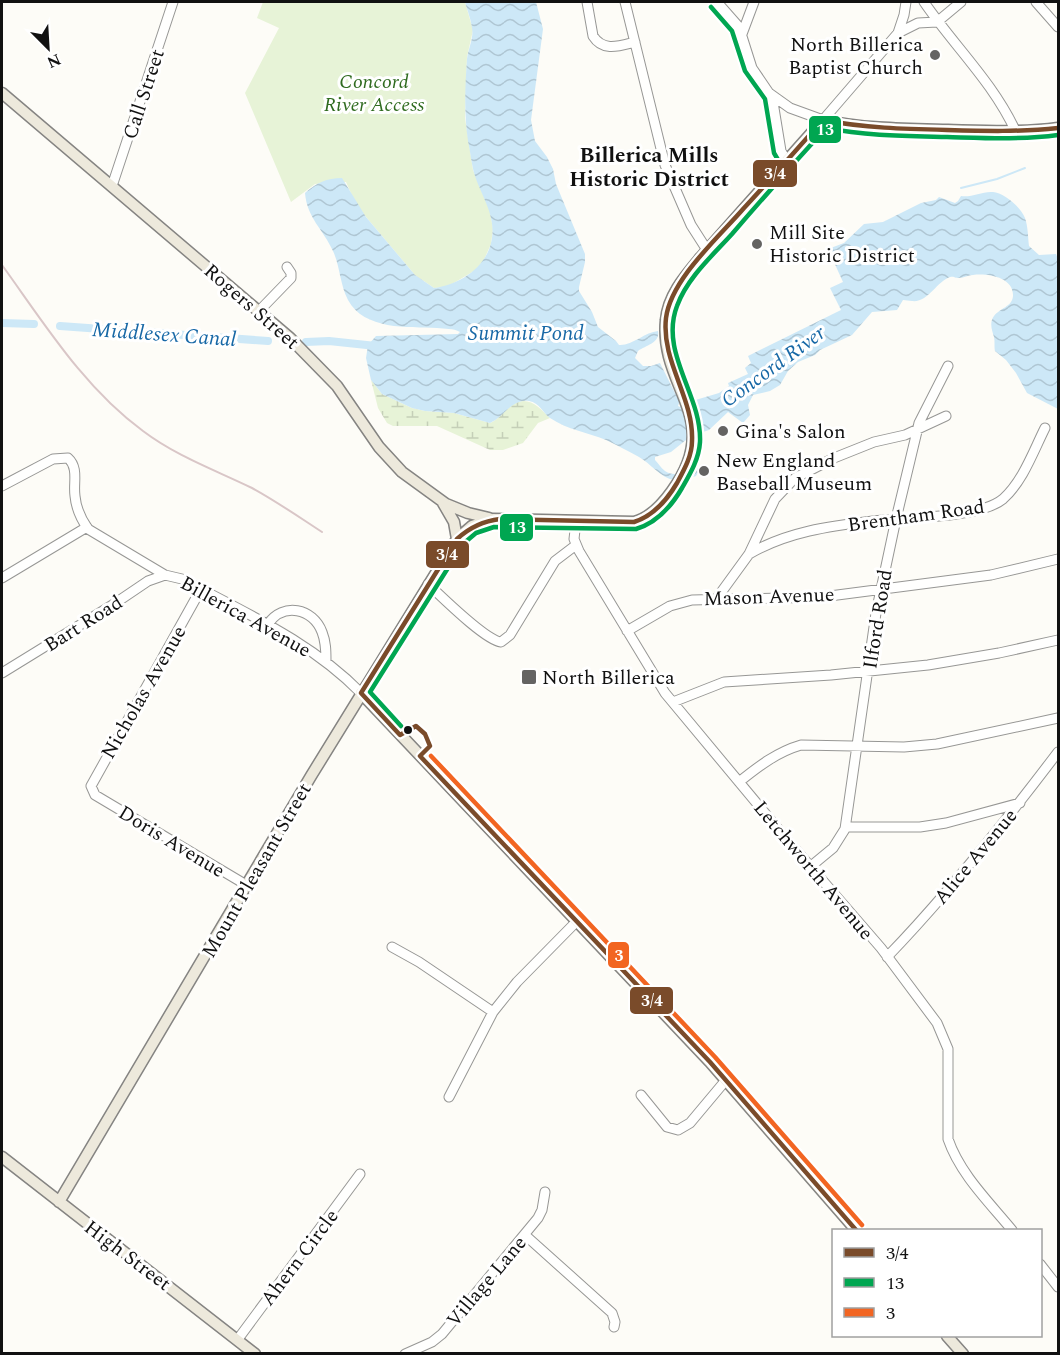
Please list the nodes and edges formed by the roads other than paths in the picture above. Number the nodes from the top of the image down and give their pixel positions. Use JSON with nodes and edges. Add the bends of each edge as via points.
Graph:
{"nodes":[{"id":1,"x":173,"y":2,"type":"edge"},
{"id":2,"x":587,"y":2,"type":"edge"},
{"id":3,"x":625,"y":2,"type":"edge"},
{"id":4,"x":717,"y":2,"type":"edge"},
{"id":5,"x":754,"y":2,"type":"edge"},
{"id":6,"x":906,"y":2,"type":"edge"},
{"id":7,"x":924,"y":2,"type":"edge"},
{"id":8,"x":961,"y":2,"type":"edge"},
{"id":9,"x":1036,"y":2,"type":"edge"},
{"id":10,"x":937,"y":22,"type":"junction"},
{"id":11,"x":1059,"y":27,"type":"edge"},
{"id":12,"x":742,"y":33,"type":"junction"},
{"id":13,"x":898,"y":33,"type":"junction"},
{"id":14,"x":635,"y":42,"type":"junction"},
{"id":15,"x":2,"y":93,"type":"edge"},
{"id":16,"x":772,"y":96,"type":"junction"},
{"id":17,"x":823,"y":120,"type":"junction"},
{"id":18,"x":1059,"y":128,"type":"edge"},
{"id":19,"x":1016,"y":132,"type":"junction"},
{"id":20,"x":787,"y":161,"type":"junction"},
{"id":21,"x":112,"y":186,"type":"junction"},
{"id":22,"x":708,"y":250,"type":"junction"},
{"id":23,"x":286,"y":267,"type":"dead end"},
{"id":24,"x":259,"y":311,"type":"junction"},
{"id":25,"x":948,"y":366,"type":"dead end"},
{"id":26,"x":946,"y":416,"type":"dead end"},
{"id":27,"x":1045,"y":428,"type":"dead end"},
{"id":28,"x":917,"y":429,"type":"junction"},
{"id":29,"x":2,"y":486,"type":"edge"},
{"id":30,"x":441,"y":501,"type":"junction"},
{"id":31,"x":493,"y":519,"type":"junction"},
{"id":32,"x":896,"y":519,"type":"junction"},
{"id":33,"x":576,"y":521,"type":"junction"},
{"id":34,"x":87,"y":527,"type":"junction"},
{"id":35,"x":456,"y":539,"type":"junction"},
{"id":36,"x":576,"y":545,"type":"junction"},
{"id":37,"x":749,"y":554,"type":"junction"},
{"id":38,"x":1059,"y":560,"type":"edge"},
{"id":39,"x":165,"y":575,"type":"junction"},
{"id":40,"x":2,"y":578,"type":"edge"},
{"id":41,"x":428,"y":584,"type":"junction"},
{"id":42,"x":201,"y":589,"type":"junction"},
{"id":43,"x":881,"y":589,"type":"junction"},
{"id":44,"x":717,"y":598,"type":"junction"},
{"id":45,"x":268,"y":624,"type":"junction"},
{"id":46,"x":627,"y":631,"type":"junction"},
{"id":47,"x":1059,"y":640,"type":"edge"},
{"id":48,"x":326,"y":661,"type":"junction"},
{"id":49,"x":868,"y":671,"type":"junction"},
{"id":50,"x":2,"y":673,"type":"edge"},
{"id":51,"x":361,"y":693,"type":"junction"},
{"id":52,"x":673,"y":702,"type":"junction"},
{"id":53,"x":1059,"y":718,"type":"edge"},
{"id":54,"x":857,"y":746,"type":"junction"},
{"id":55,"x":1059,"y":752,"type":"edge"},
{"id":56,"x":739,"y":782,"type":"junction"},
{"id":57,"x":95,"y":795,"type":"joint"},
{"id":58,"x":1020,"y":803,"type":"junction"},
{"id":59,"x":846,"y":827,"type":"junction"},
{"id":60,"x":810,"y":867,"type":"junction"},
{"id":61,"x":248,"y":886,"type":"junction"},
{"id":62,"x":578,"y":920,"type":"junction"},
{"id":63,"x":392,"y":947,"type":"dead end"},
{"id":64,"x":887,"y":957,"type":"junction"},
{"id":65,"x":493,"y":1012,"type":"junction"},
{"id":66,"x":726,"y":1080,"type":"junction"},
{"id":67,"x":640,"y":1095,"type":"dead end"},
{"id":68,"x":449,"y":1097,"type":"dead end"},
{"id":69,"x":2,"y":1157,"type":"edge"},
{"id":70,"x":360,"y":1174,"type":"dead end"},
{"id":71,"x":545,"y":1192,"type":"dead end"},
{"id":72,"x":60,"y":1203,"type":"junction"},
{"id":73,"x":855,"y":1229,"type":"edge"},
{"id":74,"x":1011,"y":1229,"type":"edge"},
{"id":75,"x":525,"y":1235,"type":"junction"},
{"id":76,"x":1042,"y":1265,"type":"edge"},
{"id":77,"x":1059,"y":1287,"type":"edge"},
{"id":78,"x":615,"y":1327,"type":"dead end"},
{"id":79,"x":949,"y":1337,"type":"edge"},
{"id":80,"x":238,"y":1339,"type":"junction"},
{"id":81,"x":255,"y":1353,"type":"edge"},
{"id":82,"x":405,"y":1353,"type":"edge"},
{"id":83,"x":963,"y":1353,"type":"edge"}],
"edges":[{"from":1,"to":21,"type":"street","name":"Call Street"},
{"from":2,"to":14,"type":"street","via":[[597,41],[609,47]]},
{"from":3,"to":14,"type":"street"},
{"from":4,"to":12,"type":"street"},
{"from":5,"to":12,"type":"street"},
{"from":6,"to":13,"type":"street"},
{"from":7,"to":10,"type":"street"},
{"from":8,"to":10,"type":"street"},
{"from":9,"to":11,"type":"street"},
{"from":10,"to":13,"type":"street","via":[[918,23]]},
{"from":10,"to":19,"type":"street","via":[[991,88]]},
{"from":12,"to":16,"type":"street","via":[[754,72]]},
{"from":13,"to":17,"type":"street"},
{"from":14,"to":22,"type":"street","via":[[667,170],[693,229]]},
{"from":15,"to":21,"type":"main road","name":"Rogers Street"},
{"from":16,"to":17,"type":"street","via":[[795,111]]},
{"from":16,"to":20,"type":"street","via":[[781,151]]},
{"from":17,"to":19,"type":"main road","via":[[877,128]]},
{"from":17,"to":20,"type":"main road"},
{"from":18,"to":19,"type":"main road"},
{"from":20,"to":22,"type":"main road"},
{"from":21,"to":24,"type":"main road","name":"Rogers Street"},
{"from":22,"to":33,"type":"main road","via":[[675,291],[666,319],[668,352],[692,419],[689,458],[681,476],[662,503],[642,519],[626,523]]},
{"from":23,"to":24,"type":"street","via":[[291,278]]},
{"from":24,"to":30,"type":"main road","name":"Rogers Street","via":[[329,377],[394,465]]},
{"from":25,"to":28,"type":"street","name":"Ilford Road"},
{"from":26,"to":28,"type":"street"},
{"from":27,"to":32,"type":"street","name":"Brentham Road","via":[[1020,477],[999,502],[974,510]]},
{"from":28,"to":32,"type":"street","name":"Ilford Road"},
{"from":28,"to":37,"type":"street","via":[[834,458],[788,484],[772,504]]},
{"from":29,"to":34,"type":"street","via":[[53,459],[68,458],[74,468],[76,503]]},
{"from":30,"to":31,"type":"main road","name":"Rogers Street"},
{"from":30,"to":35,"type":"main road","via":[[452,516]]},
{"from":31,"to":33,"type":"main road"},
{"from":31,"to":35,"type":"main road","name":"Mount Pleasant Street","via":[[472,526]]},
{"from":32,"to":37,"type":"street","name":"Brentham Road","via":[[801,532]]},
{"from":32,"to":43,"type":"street","name":"Ilford Road"},
{"from":33,"to":36,"type":"street"},
{"from":34,"to":39,"type":"street","name":"Billerica Avenue"},
{"from":34,"to":40,"type":"street"},
{"from":35,"to":41,"type":"main road","name":"Mount Pleasant Street"},
{"from":36,"to":41,"type":"street","via":[[555,561],[510,635],[501,642],[484,633]]},
{"from":36,"to":46,"type":"street","name":"Letchworth Avenue"},
{"from":37,"to":44,"type":"street"},
{"from":38,"to":43,"type":"street","name":"Mason Avenue","via":[[991,575]]},
{"from":39,"to":42,"type":"street","name":"Billerica Avenue"},
{"from":39,"to":50,"type":"street","name":"Bart Road","via":[[148,581]]},
{"from":41,"to":51,"type":"main road","name":"Mount Pleasant Street"},
{"from":42,"to":45,"type":"street","name":"Billerica Avenue"},
{"from":42,"to":57,"type":"street","name":"Nicholas Avenue","via":[[91,783]]},
{"from":43,"to":44,"type":"street","name":"Mason Avenue","via":[[805,598]]},
{"from":43,"to":49,"type":"street","name":"Ilford Road"},
{"from":44,"to":46,"type":"street","name":"Mason Avenue","via":[[675,604]]},
{"from":45,"to":48,"type":"street","name":"Billerica Avenue"},
{"from":45,"to":48,"type":"street","via":[[282,611],[295,610],[312,617],[322,630]]},
{"from":46,"to":52,"type":"street","name":"Letchworth Avenue"},
{"from":47,"to":49,"type":"street","via":[[956,661]]},
{"from":48,"to":51,"type":"street","name":"Billerica Avenue"},
{"from":49,"to":52,"type":"street","via":[[724,682]]},
{"from":49,"to":54,"type":"street","name":"Ilford Road"},
{"from":51,"to":61,"type":"main road","name":"Mount Pleasant Street"},
{"from":51,"to":62,"type":"main road","name":"Billerica Avenue"},
{"from":52,"to":56,"type":"street","name":"Letchworth Avenue"},
{"from":53,"to":54,"type":"street","via":[[937,744]]},
{"from":54,"to":56,"type":"street","via":[[808,745],[786,750]]},
{"from":54,"to":59,"type":"street","name":"Ilford Road"},
{"from":55,"to":58,"type":"street","name":"Alice Avenue"},
{"from":56,"to":60,"type":"street","name":"Letchworth Avenue"},
{"from":57,"to":61,"type":"street","name":"Doris Avenue"},
{"from":58,"to":59,"type":"street","via":[[920,827]]},
{"from":58,"to":64,"type":"street","name":"Alice Avenue"},
{"from":59,"to":60,"type":"street","name":"Ilford Road","via":[[833,848]]},
{"from":60,"to":64,"type":"street","name":"Letchworth Avenue"},
{"from":61,"to":72,"type":"main road","name":"Mount Pleasant Street"},
{"from":62,"to":65,"type":"street"},
{"from":62,"to":66,"type":"main road","name":"Billerica Avenue"},
{"from":63,"to":65,"type":"street"},
{"from":64,"to":74,"type":"street","name":"Letchworth Avenue","via":[[937,1023],[948,1049],[948,1139],[952,1152]]},
{"from":65,"to":68,"type":"street"},
{"from":66,"to":67,"type":"street","via":[[690,1123],[678,1130],[668,1126]]},
{"from":66,"to":73,"type":"main road","name":"Billerica Avenue"},
{"from":69,"to":72,"type":"main road","name":"High Street"},
{"from":70,"to":80,"type":"street","name":"Ahern Circle"},
{"from":71,"to":75,"type":"street","name":"Village Lane","via":[[542,1210]]},
{"from":72,"to":80,"type":"main road","name":"High Street"},
{"from":75,"to":78,"type":"street","via":[[612,1313]]},
{"from":75,"to":82,"type":"street","name":"Village Lane","via":[[442,1334]]},
{"from":76,"to":77,"type":"street"},
{"from":79,"to":83,"type":"main road"},
{"from":80,"to":81,"type":"main road","name":"High Street"}]}
